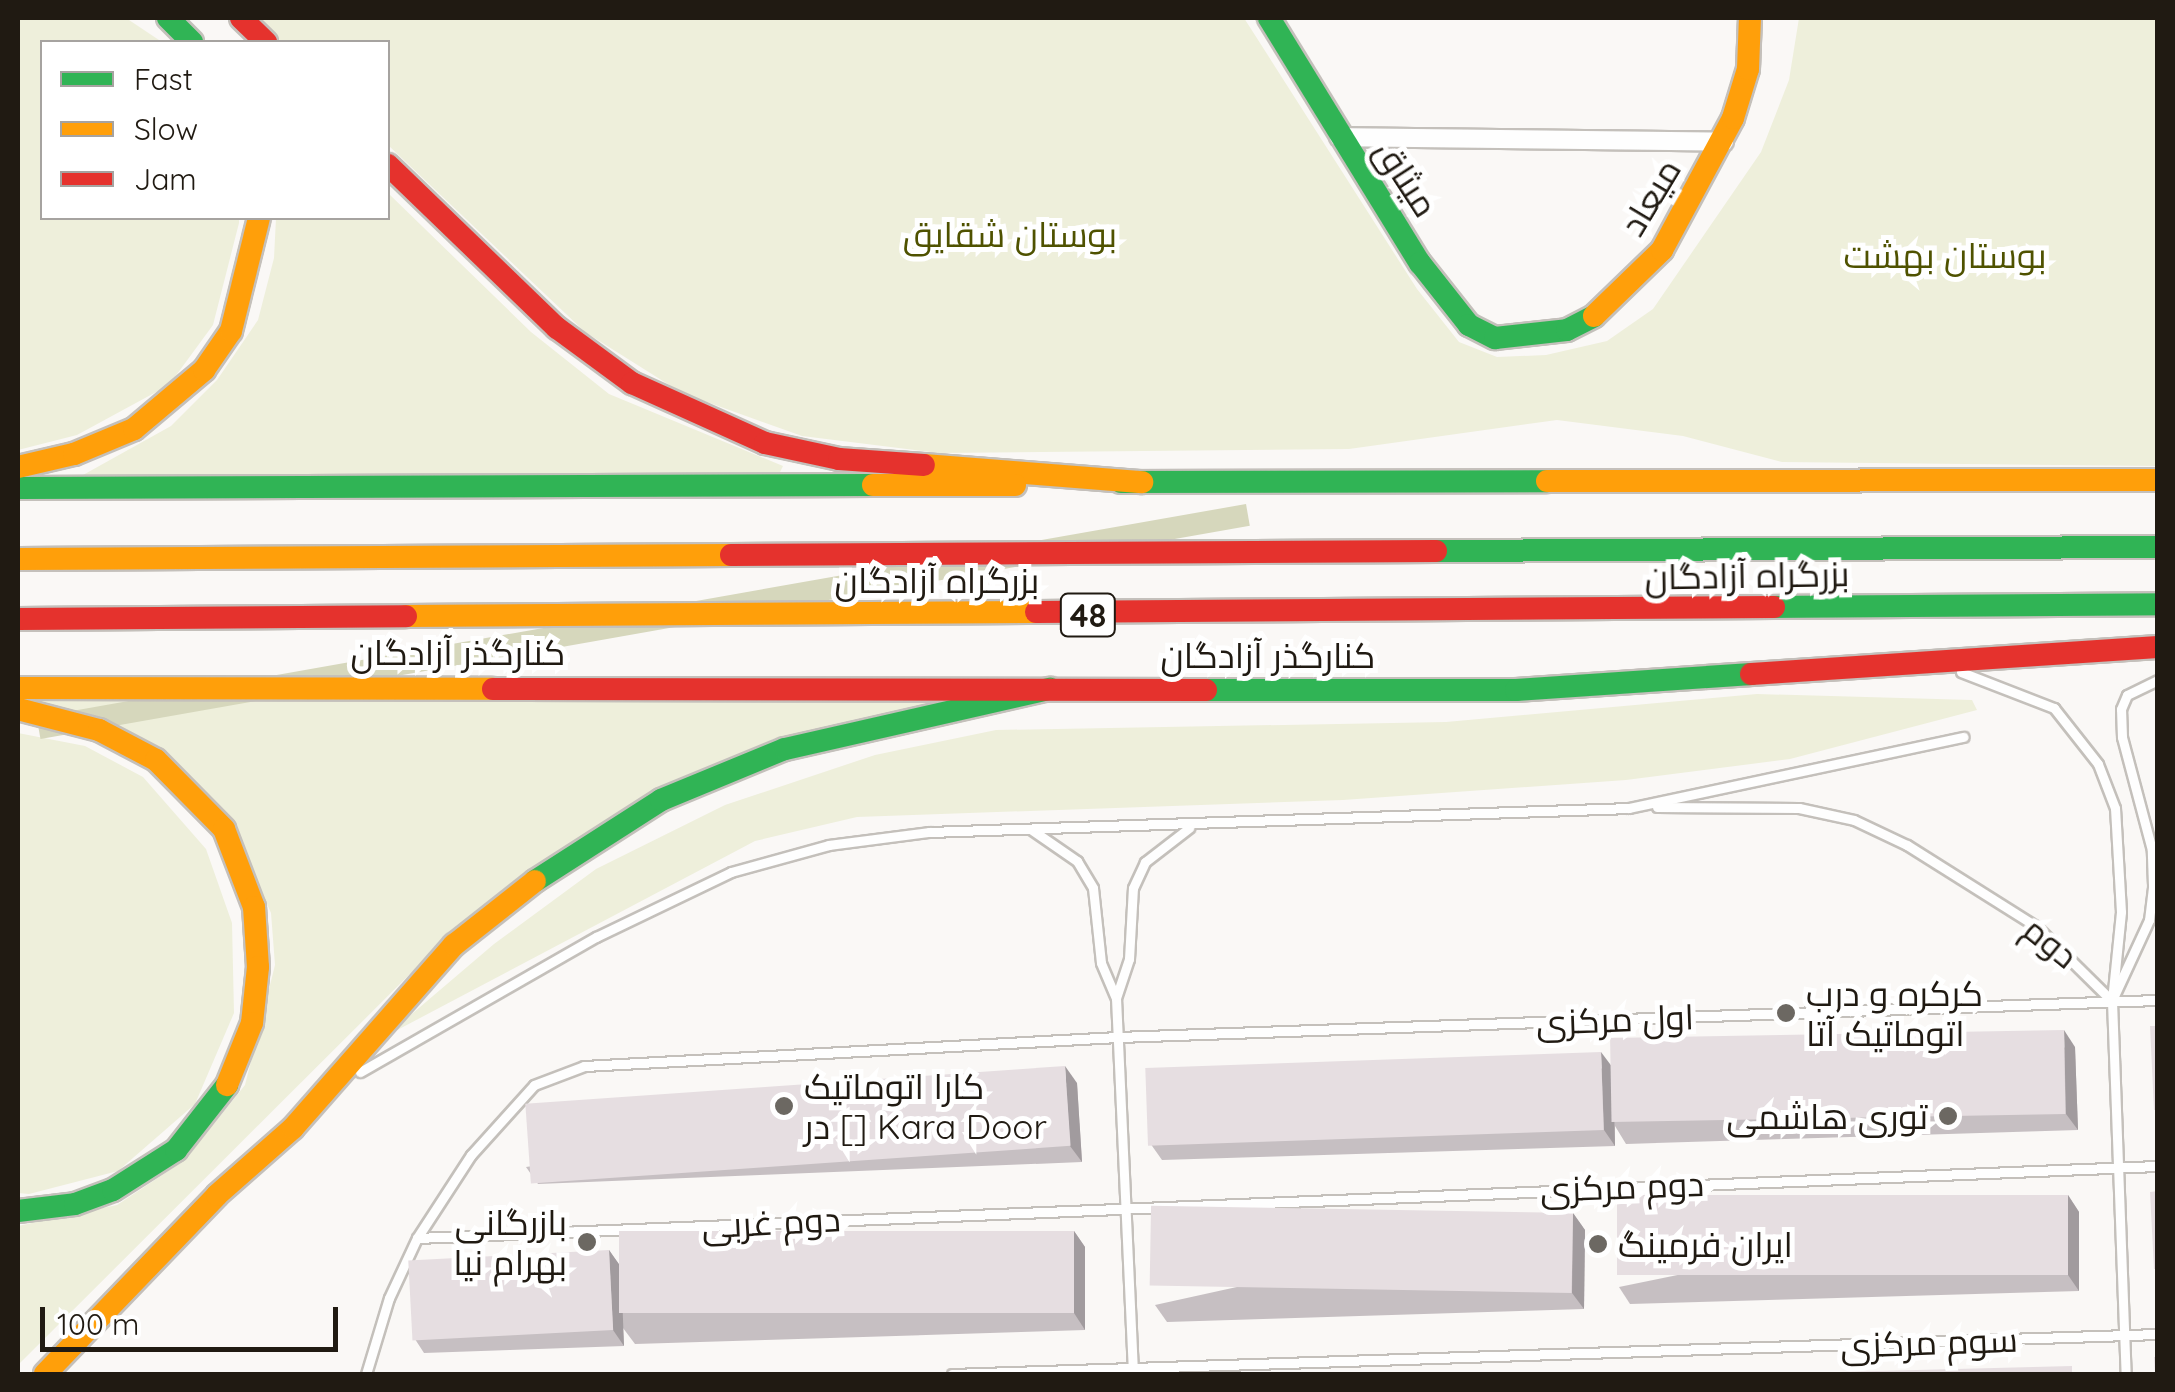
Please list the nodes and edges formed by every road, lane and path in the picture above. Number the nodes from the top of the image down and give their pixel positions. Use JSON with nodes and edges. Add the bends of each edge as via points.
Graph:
{"nodes":[{"id":1,"x":168,"y":18,"type":"edge"},
{"id":2,"x":241,"y":18,"type":"edge"},
{"id":3,"x":1269,"y":18,"type":"edge"},
{"id":4,"x":1750,"y":18,"type":"edge"},
{"id":5,"x":190,"y":40,"type":"edge"},
{"id":6,"x":264,"y":40,"type":"edge"},
{"id":7,"x":1339,"y":137,"type":"junction"},
{"id":8,"x":1724,"y":142,"type":"junction"},
{"id":9,"x":390,"y":167,"type":"edge"},
{"id":10,"x":259,"y":220,"type":"edge"},
{"id":11,"x":1518,"y":337,"type":"joint"},
{"id":12,"x":18,"y":467,"type":"edge"},
{"id":13,"x":2158,"y":480,"type":"edge"},
{"id":14,"x":1142,"y":482,"type":"junction"},
{"id":15,"x":18,"y":488,"type":"edge"},
{"id":16,"x":2158,"y":548,"type":"edge"},
{"id":17,"x":18,"y":559,"type":"edge"},
{"id":18,"x":2158,"y":604,"type":"edge"},
{"id":19,"x":18,"y":619,"type":"edge"},
{"id":20,"x":2158,"y":647,"type":"edge"},
{"id":21,"x":1898,"y":667,"type":"junction"},
{"id":22,"x":2158,"y":680,"type":"edge"},
{"id":23,"x":18,"y":688,"type":"edge"},
{"id":24,"x":1050,"y":690,"type":"junction"},
{"id":25,"x":18,"y":709,"type":"edge"},
{"id":26,"x":1964,"y":738,"type":"dead end"},
{"id":27,"x":1629,"y":808,"type":"junction"},
{"id":28,"x":1191,"y":827,"type":"junction"},
{"id":29,"x":1029,"y":829,"type":"junction"},
{"id":30,"x":1116,"y":998,"type":"junction"},
{"id":31,"x":2158,"y":1000,"type":"edge"},
{"id":32,"x":2112,"y":1001,"type":"junction"},
{"id":33,"x":1118,"y":1037,"type":"junction"},
{"id":34,"x":293,"y":1128,"type":"junction"},
{"id":35,"x":2158,"y":1166,"type":"edge"},
{"id":36,"x":2118,"y":1168,"type":"junction"},
{"id":37,"x":1126,"y":1205,"type":"junction"},
{"id":38,"x":18,"y":1211,"type":"edge"},
{"id":39,"x":417,"y":1238,"type":"junction"},
{"id":40,"x":2158,"y":1334,"type":"edge"},
{"id":41,"x":2125,"y":1335,"type":"junction"},
{"id":42,"x":1133,"y":1371,"type":"edge"},
{"id":43,"x":45,"y":1374,"type":"edge"},
{"id":44,"x":366,"y":1374,"type":"edge"},
{"id":45,"x":952,"y":1374,"type":"edge"},
{"id":46,"x":2126,"y":1374,"type":"edge"}],
"edges":[{"from":1,"to":5,"type":"main road"},
{"from":2,"to":6,"type":"main road"},
{"from":3,"to":7,"type":"main road","name":"میثاق"},
{"from":4,"to":8,"type":"main road","name":"میعاد","via":[[1748,70]]},
{"from":7,"to":8,"type":"street"},
{"from":7,"to":11,"type":"main road","name":"میثاق","via":[[1450,305],[1482,332]]},
{"from":8,"to":11,"type":"main road","name":"میعاد","via":[[1637,281],[1607,309],[1567,330]]},
{"from":9,"to":14,"type":"main road","via":[[557,328],[632,383],[696,415],[765,443],[839,459]]},
{"from":10,"to":12,"type":"main road","via":[[250,274],[230,330],[204,370],[134,428],[74,454]]},
{"from":13,"to":14,"type":"main road"},
{"from":14,"to":15,"type":"main road"},
{"from":16,"to":17,"type":"main road","name":"بزرگراه آزادگان","number":"48"},
{"from":18,"to":19,"type":"main road","name":"بزرگراه آزادگان","number":"48"},
{"from":20,"to":21,"type":"main road","name":"کنارگذر آزادگان"},
{"from":21,"to":24,"type":"main road","name":"کنارگذر آزادگان","via":[[1516,690]]},
{"from":21,"to":32,"type":"lane","via":[[1958,671],[2014,687],[2054,708],[2098,764],[2114,808],[2121,859]]},
{"from":22,"to":32,"type":"lane","via":[[2138,686],[2121,708],[2153,885],[2133,964]]},
{"from":23,"to":24,"type":"main road","name":"کنارگذر آزادگان"},
{"from":24,"to":34,"type":"main road","via":[[784,749],[660,800],[604,832],[454,945]]},
{"from":25,"to":38,"type":"main road","via":[[99,730],[156,760],[203,801],[224,830],[254,907],[258,967],[252,1023],[227,1084],[176,1150],[113,1190],[74,1204]]},
{"from":26,"to":27,"type":"lane"},
{"from":27,"to":28,"type":"lane"},
{"from":27,"to":32,"type":"lane","name":"دوم","via":[[1799,808],[1854,820],[1907,845],[2037,927]]},
{"from":28,"to":29,"type":"lane"},
{"from":28,"to":30,"type":"lane","via":[[1144,862],[1133,888],[1129,959]]},
{"from":29,"to":30,"type":"lane","via":[[1077,861],[1093,888],[1101,964]]},
{"from":29,"to":34,"type":"lane","via":[[829,845],[730,872],[420,1035],[359,1072]]},
{"from":30,"to":33,"type":"lane"},
{"from":31,"to":32,"type":"lane","name":"اول مرکزی"},
{"from":32,"to":33,"type":"lane","name":"اول مرکزی"},
{"from":32,"to":36,"type":"lane"},
{"from":33,"to":37,"type":"lane"},
{"from":33,"to":39,"type":"lane","name":"اول مرکزی","via":[[584,1066],[534,1084],[471,1155]]},
{"from":34,"to":43,"type":"main road","via":[[217,1195]]},
{"from":35,"to":36,"type":"lane","name":"دوم مرکزی"},
{"from":36,"to":37,"type":"lane","name":"دوم مرکزی"},
{"from":36,"to":41,"type":"lane"},
{"from":37,"to":39,"type":"lane","name":"دوم غربی"},
{"from":37,"to":42,"type":"lane"},
{"from":39,"to":44,"type":"lane","via":[[389,1298]]},
{"from":40,"to":41,"type":"lane","name":"سوم مرکزی"},
{"from":41,"to":42,"type":"lane","name":"سوم مرکزی"},
{"from":41,"to":46,"type":"lane"},
{"from":42,"to":45,"type":"lane","name":"سوم مرکزی"}]}
